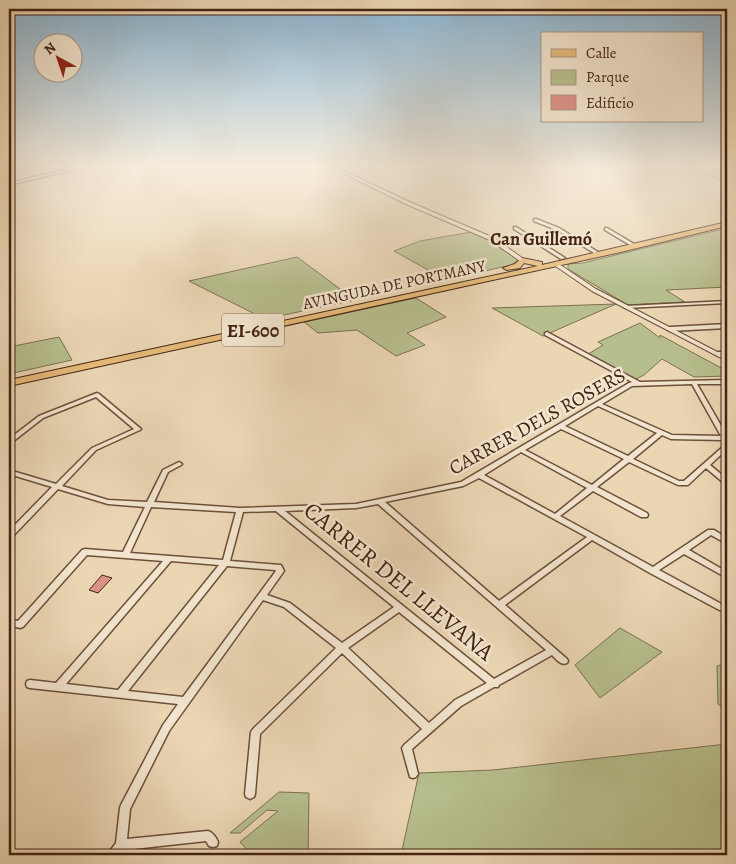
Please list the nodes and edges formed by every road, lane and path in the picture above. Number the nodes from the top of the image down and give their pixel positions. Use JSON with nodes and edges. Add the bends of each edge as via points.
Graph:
{"nodes":[{"id":1,"x":413,"y":205,"type":"edge"},
{"id":2,"x":535,"y":220,"type":"dead end"},
{"id":3,"x":727,"y":220,"type":"edge"},
{"id":4,"x":727,"y":224,"type":"edge"},
{"id":5,"x":515,"y":228,"type":"dead end"},
{"id":6,"x":606,"y":229,"type":"dead end"},
{"id":7,"x":632,"y":244,"type":"junction"},
{"id":8,"x":596,"y":252,"type":"junction"},
{"id":9,"x":564,"y":258,"type":"junction"},
{"id":10,"x":522,"y":260,"type":"junction"},
{"id":11,"x":539,"y":264,"type":"junction"},
{"id":12,"x":556,"y":264,"type":"junction"},
{"id":13,"x":448,"y":283,"type":"junction"},
{"id":14,"x":727,"y":302,"type":"edge"},
{"id":15,"x":626,"y":307,"type":"junction"},
{"id":16,"x":727,"y":326,"type":"edge"},
{"id":17,"x":670,"y":329,"type":"junction"},
{"id":18,"x":547,"y":334,"type":"dead end"},
{"id":19,"x":718,"y":354,"type":"junction"},
{"id":20,"x":727,"y":354,"type":"edge"},
{"id":21,"x":727,"y":359,"type":"edge"},
{"id":22,"x":9,"y":378,"type":"edge"},
{"id":23,"x":693,"y":382,"type":"junction"},
{"id":24,"x":727,"y":382,"type":"edge"},
{"id":25,"x":9,"y":383,"type":"edge"},
{"id":26,"x":638,"y":383,"type":"junction"},
{"id":27,"x":597,"y":404,"type":"junction"},
{"id":28,"x":560,"y":426,"type":"junction"},
{"id":29,"x":662,"y":433,"type":"junction"},
{"id":30,"x":726,"y":438,"type":"edge"},
{"id":31,"x":9,"y":442,"type":"edge"},
{"id":32,"x":727,"y":446,"type":"edge"},
{"id":33,"x":521,"y":450,"type":"junction"},
{"id":34,"x":628,"y":459,"type":"junction"},
{"id":35,"x":179,"y":464,"type":"dead end"},
{"id":36,"x":706,"y":465,"type":"junction"},
{"id":37,"x":9,"y":472,"type":"edge"},
{"id":38,"x":479,"y":475,"type":"junction"},
{"id":39,"x":727,"y":482,"type":"edge"},
{"id":40,"x":55,"y":486,"type":"junction"},
{"id":41,"x":592,"y":488,"type":"junction"},
{"id":42,"x":379,"y":501,"type":"junction"},
{"id":43,"x":151,"y":504,"type":"junction"},
{"id":44,"x":240,"y":510,"type":"junction"},
{"id":45,"x":279,"y":510,"type":"junction"},
{"id":46,"x":644,"y":515,"type":"dead end"},
{"id":47,"x":555,"y":517,"type":"junction"},
{"id":48,"x":9,"y":535,"type":"edge"},
{"id":49,"x":592,"y":537,"type":"junction"},
{"id":50,"x":727,"y":541,"type":"edge"},
{"id":51,"x":684,"y":551,"type":"junction"},
{"id":52,"x":125,"y":555,"type":"junction"},
{"id":53,"x":170,"y":558,"type":"junction"},
{"id":54,"x":226,"y":562,"type":"junction"},
{"id":55,"x":653,"y":571,"type":"junction"},
{"id":56,"x":727,"y":576,"type":"edge"},
{"id":57,"x":261,"y":596,"type":"junction"},
{"id":58,"x":499,"y":605,"type":"junction"},
{"id":59,"x":400,"y":607,"type":"junction"},
{"id":60,"x":727,"y":611,"type":"edge"},
{"id":61,"x":9,"y":622,"type":"edge"},
{"id":62,"x":342,"y":648,"type":"junction"},
{"id":63,"x":552,"y":651,"type":"junction"},
{"id":64,"x":564,"y":662,"type":"dead end"},
{"id":65,"x":30,"y":684,"type":"dead end"},
{"id":66,"x":495,"y":684,"type":"junction"},
{"id":67,"x":58,"y":687,"type":"junction"},
{"id":68,"x":120,"y":694,"type":"junction"},
{"id":69,"x":186,"y":701,"type":"junction"},
{"id":70,"x":429,"y":728,"type":"junction"},
{"id":71,"x":413,"y":774,"type":"dead end"},
{"id":72,"x":250,"y":794,"type":"dead end"},
{"id":73,"x":213,"y":842,"type":"dead end"},
{"id":74,"x":120,"y":845,"type":"junction"},
{"id":75,"x":114,"y":855,"type":"edge"}],
"edges":[{"from":1,"to":10,"type":"street","via":[[492,239]]},
{"from":2,"to":8,"type":"street","via":[[558,229]]},
{"from":3,"to":7,"type":"main road","name":"AVINGUDA DE PORTMANY","number":"EI-600"},
{"from":4,"to":12,"type":"main road","name":"AVINGUDA DE PORTMANY","number":"EI-600"},
{"from":5,"to":9,"type":"street"},
{"from":6,"to":7,"type":"street"},
{"from":7,"to":8,"type":"main road","name":"AVINGUDA DE PORTMANY","number":"EI-600"},
{"from":8,"to":9,"type":"main road","name":"AVINGUDA DE PORTMANY","number":"EI-600"},
{"from":9,"to":11,"type":"main road","name":"AVINGUDA DE PORTMANY","number":"EI-600"},
{"from":10,"to":11,"type":"main road"},
{"from":10,"to":13,"type":"main road","via":[[517,266]]},
{"from":11,"to":13,"type":"main road","name":"AVINGUDA DE PORTMANY","number":"EI-600"},
{"from":12,"to":15,"type":"street"},
{"from":12,"to":25,"type":"main road","name":"AVINGUDA DE PORTMANY","number":"EI-600"},
{"from":13,"to":22,"type":"main road","name":"AVINGUDA DE PORTMANY","number":"EI-600"},
{"from":14,"to":15,"type":"street"},
{"from":15,"to":17,"type":"street"},
{"from":16,"to":17,"type":"street"},
{"from":17,"to":19,"type":"street"},
{"from":18,"to":26,"type":"street"},
{"from":19,"to":20,"type":"street"},
{"from":19,"to":21,"type":"street"},
{"from":23,"to":24,"type":"street","name":"CARRER DELS ROSERS"},
{"from":23,"to":26,"type":"street","name":"CARRER DELS ROSERS"},
{"from":23,"to":30,"type":"street"},
{"from":26,"to":27,"type":"street","name":"CARRER DELS ROSERS"},
{"from":27,"to":28,"type":"street","name":"CARRER DELS ROSERS"},
{"from":27,"to":29,"type":"street"},
{"from":28,"to":33,"type":"street","name":"CARRER DELS ROSERS"},
{"from":28,"to":34,"type":"street"},
{"from":29,"to":30,"type":"street","via":[[671,437]]},
{"from":29,"to":34,"type":"street"},
{"from":30,"to":32,"type":"street"},
{"from":31,"to":40,"type":"street","via":[[41,417],[97,395],[138,429],[94,449]]},
{"from":32,"to":36,"type":"street"},
{"from":33,"to":38,"type":"street","name":"CARRER DELS ROSERS"},
{"from":33,"to":41,"type":"street"},
{"from":34,"to":36,"type":"street","via":[[678,483],[686,483]]},
{"from":34,"to":41,"type":"street"},
{"from":35,"to":43,"type":"street","via":[[165,471]]},
{"from":36,"to":39,"type":"street"},
{"from":37,"to":40,"type":"street","name":"CARRER DELS ROSERS"},
{"from":38,"to":42,"type":"street","name":"CARRER DELS ROSERS","via":[[463,484]]},
{"from":38,"to":47,"type":"street"},
{"from":40,"to":43,"type":"street","name":"CARRER DELS ROSERS","via":[[108,502]]},
{"from":40,"to":48,"type":"street"},
{"from":41,"to":46,"type":"street"},
{"from":41,"to":47,"type":"street"},
{"from":42,"to":45,"type":"street","name":"CARRER DELS ROSERS","via":[[356,506]]},
{"from":42,"to":58,"type":"street"},
{"from":43,"to":44,"type":"street","name":"CARRER DELS ROSERS"},
{"from":43,"to":52,"type":"street"},
{"from":44,"to":45,"type":"street","name":"CARRER DELS ROSERS"},
{"from":44,"to":54,"type":"street"},
{"from":45,"to":59,"type":"street","name":"CARRER DEL LLEVANA"},
{"from":47,"to":49,"type":"street"},
{"from":49,"to":55,"type":"street"},
{"from":49,"to":58,"type":"street"},
{"from":50,"to":51,"type":"street","via":[[711,532]]},
{"from":51,"to":55,"type":"street"},
{"from":51,"to":56,"type":"street"},
{"from":52,"to":53,"type":"street"},
{"from":52,"to":61,"type":"street","via":[[85,552],[20,625]]},
{"from":53,"to":54,"type":"street"},
{"from":53,"to":67,"type":"street"},
{"from":54,"to":57,"type":"street","via":[[278,566],[280,571]]},
{"from":54,"to":68,"type":"street"},
{"from":55,"to":60,"type":"street"},
{"from":57,"to":62,"type":"street","via":[[286,605]]},
{"from":57,"to":69,"type":"street"},
{"from":58,"to":63,"type":"street"},
{"from":59,"to":62,"type":"street"},
{"from":59,"to":66,"type":"street","name":"CARRER DEL LLEVANA"},
{"from":62,"to":70,"type":"street"},
{"from":62,"to":72,"type":"street","via":[[256,732]]},
{"from":63,"to":64,"type":"street"},
{"from":63,"to":66,"type":"street"},
{"from":65,"to":67,"type":"street"},
{"from":66,"to":70,"type":"street","via":[[458,703]]},
{"from":67,"to":68,"type":"street"},
{"from":68,"to":69,"type":"street"},
{"from":69,"to":74,"type":"street","via":[[166,728],[125,808]]},
{"from":70,"to":71,"type":"street","via":[[407,748]]},
{"from":73,"to":74,"type":"street","via":[[208,836]]},
{"from":74,"to":75,"type":"street"}]}
